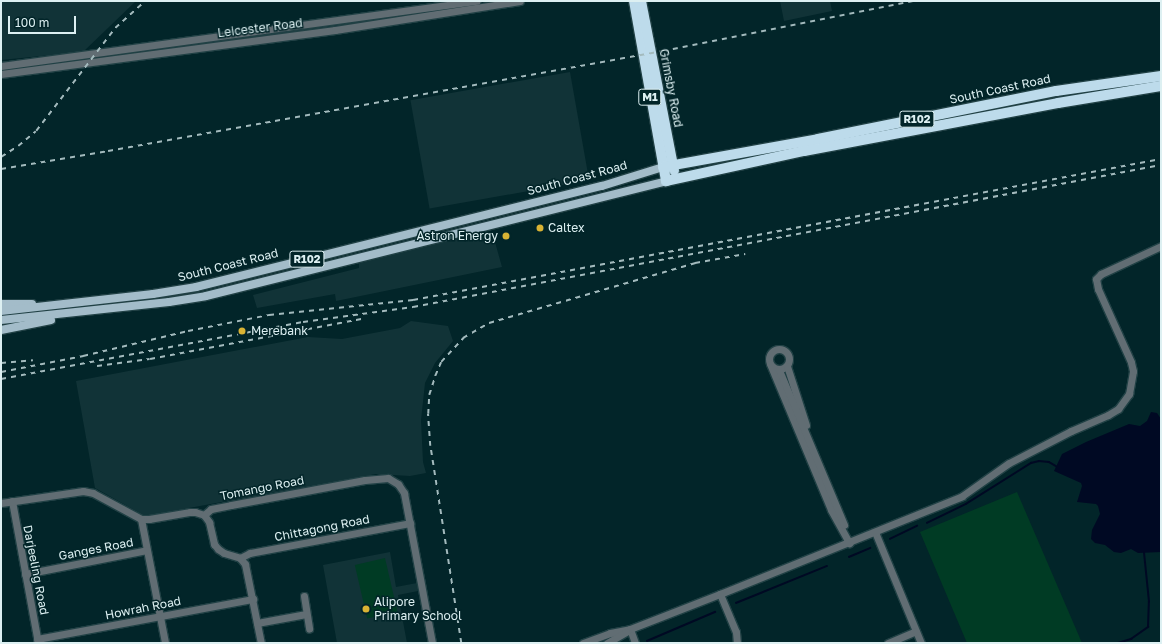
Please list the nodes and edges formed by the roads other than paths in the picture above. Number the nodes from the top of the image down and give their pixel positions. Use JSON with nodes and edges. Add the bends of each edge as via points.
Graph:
{"nodes":[{"id":1,"x":477,"y":1,"type":"edge"},
{"id":2,"x":520,"y":1,"type":"edge"},
{"id":3,"x":634,"y":1,"type":"edge"},
{"id":4,"x":641,"y":1,"type":"edge"},
{"id":5,"x":218,"y":41,"type":"junction"},
{"id":6,"x":1,"y":66,"type":"edge"},
{"id":7,"x":24,"y":66,"type":"junction"},
{"id":8,"x":1,"y":74,"type":"edge"},
{"id":9,"x":1161,"y":76,"type":"edge"},
{"id":10,"x":1129,"y":81,"type":"junction"},
{"id":11,"x":1161,"y":86,"type":"edge"},
{"id":12,"x":1131,"y":92,"type":"junction"},
{"id":13,"x":973,"y":109,"type":"junction"},
{"id":14,"x":975,"y":120,"type":"junction"},
{"id":15,"x":668,"y":166,"type":"junction"},
{"id":16,"x":671,"y":180,"type":"junction"},
{"id":17,"x":619,"y":181,"type":"junction"},
{"id":18,"x":622,"y":192,"type":"junction"},
{"id":19,"x":528,"y":205,"type":"junction"},
{"id":20,"x":529,"y":214,"type":"junction"},
{"id":21,"x":472,"y":218,"type":"junction"},
{"id":22,"x":435,"y":228,"type":"junction"},
{"id":23,"x":474,"y":228,"type":"junction"},
{"id":24,"x":413,"y":233,"type":"junction"},
{"id":25,"x":438,"y":237,"type":"junction"},
{"id":26,"x":416,"y":243,"type":"junction"},
{"id":27,"x":1161,"y":246,"type":"edge"},
{"id":28,"x":356,"y":247,"type":"junction"},
{"id":29,"x":358,"y":257,"type":"junction"},
{"id":30,"x":246,"y":274,"type":"junction"},
{"id":31,"x":249,"y":285,"type":"junction"},
{"id":32,"x":126,"y":297,"type":"junction"},
{"id":33,"x":1,"y":304,"type":"edge"},
{"id":34,"x":67,"y":304,"type":"junction"},
{"id":35,"x":128,"y":307,"type":"junction"},
{"id":36,"x":1,"y":311,"type":"edge"},
{"id":37,"x":77,"y":313,"type":"junction"},
{"id":38,"x":1,"y":320,"type":"edge"},
{"id":39,"x":1,"y":330,"type":"edge"},
{"id":40,"x":770,"y":364,"type":"junction"},
{"id":41,"x":787,"y":366,"type":"junction"},
{"id":42,"x":779,"y":370,"type":"junction"},
{"id":43,"x":810,"y":441,"type":"junction"},
{"id":44,"x":12,"y":501,"type":"junction"},
{"id":45,"x":1,"y":503,"type":"edge"},
{"id":46,"x":204,"y":515,"type":"junction"},
{"id":47,"x":141,"y":519,"type":"junction"},
{"id":48,"x":410,"y":523,"type":"junction"},
{"id":49,"x":876,"y":532,"type":"junction"},
{"id":50,"x":849,"y":543,"type":"junction"},
{"id":51,"x":147,"y":550,"type":"junction"},
{"id":52,"x":240,"y":558,"type":"junction"},
{"id":53,"x":25,"y":574,"type":"junction"},
{"id":54,"x":720,"y":594,"type":"junction"},
{"id":55,"x":304,"y":596,"type":"dead end"},
{"id":56,"x":253,"y":599,"type":"junction"},
{"id":57,"x":306,"y":614,"type":"junction"},
{"id":58,"x":160,"y":616,"type":"junction"},
{"id":59,"x":258,"y":623,"type":"junction"},
{"id":60,"x":310,"y":629,"type":"dead end"},
{"id":61,"x":630,"y":629,"type":"junction"},
{"id":62,"x":916,"y":631,"type":"junction"},
{"id":63,"x":38,"y":641,"type":"edge"},
{"id":64,"x":165,"y":643,"type":"edge"},
{"id":65,"x":261,"y":643,"type":"edge"},
{"id":66,"x":432,"y":643,"type":"edge"},
{"id":67,"x":583,"y":643,"type":"edge"},
{"id":68,"x":607,"y":643,"type":"edge"},
{"id":69,"x":635,"y":643,"type":"edge"},
{"id":70,"x":737,"y":643,"type":"edge"},
{"id":71,"x":888,"y":643,"type":"edge"},
{"id":72,"x":922,"y":643,"type":"edge"}],
"edges":[{"from":1,"to":5,"type":"street","name":"Leicester Road"},
{"from":2,"to":5,"type":"street","name":"Leicester Road","via":[[335,30]]},
{"from":3,"to":15,"type":"highway","name":"Grimsby Road","number":"M1"},
{"from":4,"to":15,"type":"highway","name":"Grimsby Road","number":"M1"},
{"from":5,"to":7,"type":"street","name":"Leicester Road"},
{"from":6,"to":7,"type":"street","name":"Leicester Road"},
{"from":7,"to":8,"type":"street","name":"Leicester Road"},
{"from":9,"to":10,"type":"highway","name":"South Coast Road","number":"R102"},
{"from":10,"to":12,"type":"highway"},
{"from":10,"to":13,"type":"highway","name":"South Coast Road","number":"R102","via":[[1056,91]]},
{"from":11,"to":12,"type":"highway","name":"South Coast Road","number":"R102"},
{"from":12,"to":14,"type":"highway","name":"South Coast Road","number":"R102","via":[[1058,103]]},
{"from":13,"to":14,"type":"highway"},
{"from":13,"to":15,"type":"highway","name":"South Coast Road","number":"R102"},
{"from":14,"to":16,"type":"highway","name":"South Coast Road","number":"R102"},
{"from":15,"to":16,"type":"highway","name":"Grimsby Road","number":"M1"},
{"from":15,"to":17,"type":"main road","name":"South Coast Road","number":"R102"},
{"from":16,"to":18,"type":"main road","name":"South Coast Road","number":"R102"},
{"from":17,"to":18,"type":"main road"},
{"from":17,"to":19,"type":"main road","name":"South Coast Road","number":"R102"},
{"from":18,"to":20,"type":"main road","name":"South Coast Road","number":"R102"},
{"from":19,"to":20,"type":"main road"},
{"from":19,"to":21,"type":"main road","name":"South Coast Road","number":"R102"},
{"from":20,"to":23,"type":"main road","name":"South Coast Road","number":"R102"},
{"from":21,"to":22,"type":"main road","name":"South Coast Road","number":"R102"},
{"from":21,"to":23,"type":"main road"},
{"from":22,"to":24,"type":"main road","name":"South Coast Road","number":"R102"},
{"from":22,"to":25,"type":"main road"},
{"from":23,"to":25,"type":"main road","name":"South Coast Road","number":"R102"},
{"from":24,"to":26,"type":"main road"},
{"from":24,"to":28,"type":"main road","name":"South Coast Road","number":"R102"},
{"from":25,"to":26,"type":"main road","name":"South Coast Road","number":"R102"},
{"from":26,"to":29,"type":"main road","name":"South Coast Road","number":"R102"},
{"from":27,"to":49,"type":"street","via":[[1101,274],[1096,283],[1133,371],[1129,394],[1118,409],[1009,463],[962,496]]},
{"from":28,"to":29,"type":"main road"},
{"from":28,"to":30,"type":"main road","name":"South Coast Road","number":"R102"},
{"from":29,"to":31,"type":"main road","name":"South Coast Road","number":"R102"},
{"from":30,"to":31,"type":"main road"},
{"from":30,"to":32,"type":"main road","name":"South Coast Road","number":"R102","via":[[196,287]]},
{"from":31,"to":35,"type":"main road","name":"South Coast Road","number":"R102","via":[[192,298]]},
{"from":32,"to":34,"type":"main road","name":"South Coast Road","number":"R102"},
{"from":32,"to":35,"type":"main road"},
{"from":33,"to":34,"type":"main road"},
{"from":34,"to":36,"type":"main road","name":"South Coast Road","number":"R102"},
{"from":35,"to":37,"type":"main road","name":"South Coast Road","number":"R102"},
{"from":37,"to":38,"type":"main road","name":"South Coast Road","number":"R102"},
{"from":37,"to":39,"type":"main road","via":[[65,318]]},
{"from":40,"to":41,"type":"street","via":[[769,357],[772,351],[782,349],[789,356]]},
{"from":40,"to":42,"type":"street"},
{"from":40,"to":50,"type":"street","via":[[832,510]]},
{"from":41,"to":42,"type":"street"},
{"from":41,"to":43,"type":"street"},
{"from":42,"to":43,"type":"street"},
{"from":43,"to":50,"type":"street","via":[[842,519]]},
{"from":44,"to":45,"type":"street"},
{"from":44,"to":47,"type":"street","via":[[83,491],[93,493]]},
{"from":44,"to":53,"type":"street","name":"Darjeeling Road"},
{"from":46,"to":47,"type":"street","via":[[190,512]]},
{"from":46,"to":48,"type":"street","name":"Tomango Road","via":[[211,509],[382,478],[393,480],[404,492]]},
{"from":46,"to":52,"type":"street","via":[[218,549],[224,554]]},
{"from":47,"to":51,"type":"street"},
{"from":48,"to":52,"type":"street","name":"Chittagong Road","via":[[250,553]]},
{"from":48,"to":66,"type":"street"},
{"from":49,"to":50,"type":"street"},
{"from":49,"to":62,"type":"street"},
{"from":50,"to":54,"type":"street"},
{"from":51,"to":53,"type":"street","name":"Ganges Road"},
{"from":51,"to":58,"type":"street"},
{"from":52,"to":56,"type":"street","via":[[247,568]]},
{"from":53,"to":63,"type":"street","name":"Darjeeling Road"},
{"from":54,"to":61,"type":"street"},
{"from":54,"to":70,"type":"street","via":[[736,632]]},
{"from":55,"to":57,"type":"street"},
{"from":56,"to":58,"type":"street","name":"Howrah Road"},
{"from":56,"to":59,"type":"street"},
{"from":57,"to":59,"type":"street"},
{"from":57,"to":60,"type":"street"},
{"from":58,"to":63,"type":"street","name":"Howrah Road"},
{"from":58,"to":64,"type":"street"},
{"from":59,"to":65,"type":"street"},
{"from":61,"to":67,"type":"street"},
{"from":61,"to":68,"type":"street"},
{"from":61,"to":69,"type":"street"},
{"from":62,"to":71,"type":"street"},
{"from":62,"to":72,"type":"street"}]}
